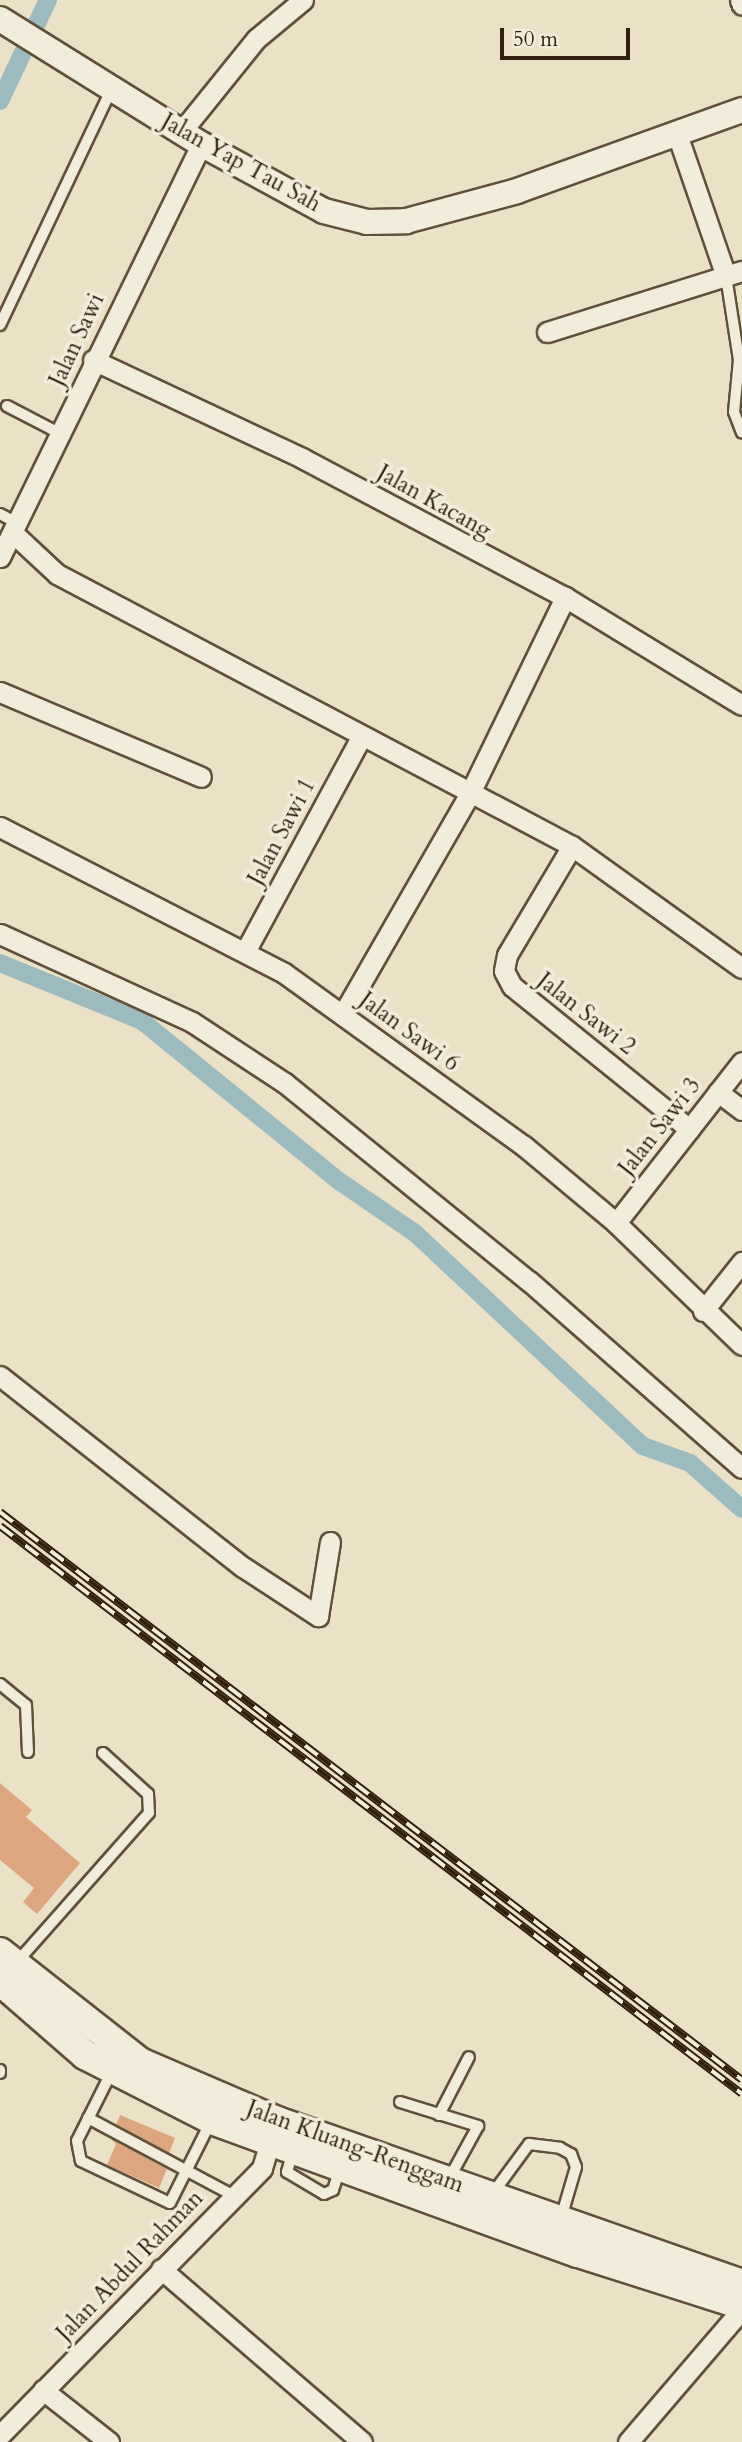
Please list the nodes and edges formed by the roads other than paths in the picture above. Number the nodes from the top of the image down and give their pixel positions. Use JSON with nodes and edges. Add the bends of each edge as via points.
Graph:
{"nodes":[{"id":1,"x":303,"y":0,"type":"edge"},
{"id":2,"x":740,"y":0,"type":"edge"},
{"id":3,"x":742,"y":5,"type":"edge"},
{"id":4,"x":0,"y":19,"type":"edge"},
{"id":5,"x":112,"y":88,"type":"junction"},
{"id":6,"x":742,"y":110,"type":"edge"},
{"id":7,"x":677,"y":134,"type":"junction"},
{"id":8,"x":191,"y":138,"type":"junction"},
{"id":9,"x":734,"y":273,"type":"edge"},
{"id":10,"x":0,"y":325,"type":"edge"},
{"id":11,"x":547,"y":332,"type":"dead end"},
{"id":12,"x":93,"y":360,"type":"junction"},
{"id":13,"x":738,"y":401,"type":"edge"},
{"id":14,"x":6,"y":406,"type":"dead end"},
{"id":15,"x":742,"y":433,"type":"edge"},
{"id":16,"x":61,"y":434,"type":"junction"},
{"id":17,"x":0,"y":514,"type":"edge"},
{"id":18,"x":15,"y":528,"type":"junction"},
{"id":19,"x":0,"y":557,"type":"edge"},
{"id":20,"x":565,"y":597,"type":"junction"},
{"id":21,"x":0,"y":692,"type":"edge"},
{"id":22,"x":742,"y":705,"type":"edge"},
{"id":23,"x":361,"y":737,"type":"junction"},
{"id":24,"x":201,"y":777,"type":"dead end"},
{"id":25,"x":470,"y":793,"type":"junction"},
{"id":26,"x":0,"y":827,"type":"edge"},
{"id":27,"x":572,"y":846,"type":"junction"},
{"id":28,"x":0,"y":934,"type":"edge"},
{"id":29,"x":246,"y":950,"type":"junction"},
{"id":30,"x":742,"y":968,"type":"edge"},
{"id":31,"x":343,"y":1014,"type":"junction"},
{"id":32,"x":742,"y":1062,"type":"edge"},
{"id":33,"x":718,"y":1092,"type":"junction"},
{"id":34,"x":742,"y":1110,"type":"edge"},
{"id":35,"x":689,"y":1129,"type":"junction"},
{"id":36,"x":616,"y":1223,"type":"junction"},
{"id":37,"x":742,"y":1262,"type":"edge"},
{"id":38,"x":703,"y":1311,"type":"junction"},
{"id":39,"x":742,"y":1345,"type":"edge"},
{"id":40,"x":0,"y":1376,"type":"edge"},
{"id":41,"x":742,"y":1468,"type":"edge"},
{"id":42,"x":330,"y":1542,"type":"dead end"},
{"id":43,"x":0,"y":1684,"type":"edge"},
{"id":44,"x":28,"y":1752,"type":"dead end"},
{"id":45,"x":103,"y":1754,"type":"dead end"},
{"id":46,"x":5,"y":1966,"type":"edge"},
{"id":47,"x":469,"y":2057,"type":"dead end"},
{"id":48,"x":112,"y":2071,"type":"junction"},
{"id":49,"x":400,"y":2102,"type":"dead end"},
{"id":50,"x":439,"y":2115,"type":"junction"},
{"id":51,"x":88,"y":2118,"type":"junction"},
{"id":52,"x":212,"y":2119,"type":"junction"},
{"id":53,"x":280,"y":2138,"type":"junction"},
{"id":54,"x":190,"y":2169,"type":"junction"},
{"id":55,"x":448,"y":2181,"type":"junction"},
{"id":56,"x":234,"y":2196,"type":"junction"},
{"id":57,"x":486,"y":2207,"type":"junction"},
{"id":58,"x":557,"y":2233,"type":"junction"},
{"id":59,"x":161,"y":2269,"type":"junction"},
{"id":60,"x":742,"y":2284,"type":"edge"},
{"id":61,"x":742,"y":2307,"type":"edge"},
{"id":62,"x":43,"y":2390,"type":"junction"},
{"id":63,"x":0,"y":2435,"type":"edge"},
{"id":64,"x":109,"y":2442,"type":"edge"},
{"id":65,"x":362,"y":2442,"type":"edge"},
{"id":66,"x":628,"y":2442,"type":"edge"}],
"edges":[{"from":1,"to":8,"type":"street","name":"Jalan Sawi","via":[[256,39]]},
{"from":2,"to":3,"type":"street"},
{"from":4,"to":5,"type":"street","name":"Jalan Yap Tau Sah","via":[[54,48]]},
{"from":5,"to":8,"type":"street","name":"Jalan Yap Tau Sah"},
{"from":5,"to":10,"type":"lane"},
{"from":6,"to":7,"type":"street","name":"Jalan Yap Tau Sah"},
{"from":7,"to":8,"type":"street","name":"Jalan Yap Tau Sah","via":[[517,191],[406,221],[367,222],[324,211]]},
{"from":7,"to":9,"type":"street"},
{"from":8,"to":12,"type":"street","name":"Jalan Sawi"},
{"from":9,"to":11,"type":"street"},
{"from":9,"to":13,"type":"lane"},
{"from":12,"to":16,"type":"street","name":"Jalan Sawi"},
{"from":12,"to":20,"type":"street","name":"Jalan Kacang","via":[[303,458]]},
{"from":13,"to":15,"type":"lane"},
{"from":14,"to":16,"type":"lane"},
{"from":16,"to":18,"type":"street","name":"Jalan Sawi"},
{"from":17,"to":18,"type":"lane"},
{"from":18,"to":19,"type":"street","name":"Jalan Sawi"},
{"from":18,"to":23,"type":"street","via":[[57,574]]},
{"from":20,"to":22,"type":"street","name":"Jalan Kacang"},
{"from":20,"to":25,"type":"street"},
{"from":21,"to":24,"type":"street"},
{"from":23,"to":25,"type":"street"},
{"from":23,"to":29,"type":"street","name":"Jalan Sawi 1"},
{"from":25,"to":27,"type":"street"},
{"from":25,"to":31,"type":"street"},
{"from":26,"to":29,"type":"street","name":"Jalan Sawi 6"},
{"from":27,"to":30,"type":"street"},
{"from":27,"to":35,"type":"street","name":"Jalan Sawi 2","via":[[507,955],[504,971],[512,986]]},
{"from":28,"to":41,"type":"street","via":[[192,1022],[285,1083],[529,1281]]},
{"from":29,"to":31,"type":"street","name":"Jalan Sawi 6"},
{"from":31,"to":36,"type":"street","name":"Jalan Sawi 6"},
{"from":32,"to":33,"type":"street","name":"Jalan Sawi 3"},
{"from":33,"to":34,"type":"street"},
{"from":33,"to":35,"type":"street","name":"Jalan Sawi 3"},
{"from":35,"to":36,"type":"street","name":"Jalan Sawi 3"},
{"from":36,"to":38,"type":"street","name":"Jalan Sawi 6"},
{"from":37,"to":38,"type":"street"},
{"from":38,"to":39,"type":"street","name":"Jalan Sawi 6"},
{"from":40,"to":42,"type":"street","via":[[243,1567],[318,1616]]},
{"from":43,"to":44,"type":"lane","via":[[26,1704]]},
{"from":45,"to":46,"type":"lane","via":[[148,1794],[149,1813]]},
{"from":46,"to":48,"type":"main road","name":"Jalan Kluang-Renggam","via":[[71,2046]]},
{"from":46,"to":53,"type":"main road","name":"Jalan Kluang-Renggam","via":[[140,2063]]},
{"from":47,"to":50,"type":"lane"},
{"from":48,"to":51,"type":"lane"},
{"from":48,"to":52,"type":"main road","name":"Jalan Kluang-Renggam"},
{"from":49,"to":50,"type":"lane"},
{"from":50,"to":55,"type":"lane","via":[[480,2130]]},
{"from":51,"to":54,"type":"lane"},
{"from":51,"to":54,"type":"lane","via":[[77,2141],[81,2161],[159,2201],[178,2195]]},
{"from":52,"to":53,"type":"main road","name":"Jalan Kluang-Renggam"},
{"from":52,"to":54,"type":"lane"},
{"from":53,"to":55,"type":"main road","name":"Jalan Kluang-Renggam"},
{"from":53,"to":56,"type":"street","name":"Jalan Abdul Rahman","via":[[262,2168]]},
{"from":53,"to":57,"type":"main road","name":"Jalan Kluang-Renggam","via":[[341,2168]]},
{"from":54,"to":56,"type":"lane"},
{"from":55,"to":57,"type":"main road","name":"Jalan Kluang-Renggam"},
{"from":56,"to":59,"type":"street","name":"Jalan Abdul Rahman"},
{"from":57,"to":58,"type":"main road","name":"Jalan Kluang-Renggam"},
{"from":57,"to":58,"type":"lane","via":[[529,2144],[561,2148],[571,2154],[576,2167]]},
{"from":58,"to":60,"type":"main road","name":"Jalan Kluang-Renggam"},
{"from":58,"to":61,"type":"main road","name":"Jalan Kluang-Renggam"},
{"from":59,"to":62,"type":"street","name":"Jalan Abdul Rahman"},
{"from":59,"to":65,"type":"street"},
{"from":61,"to":66,"type":"street"},
{"from":62,"to":63,"type":"street","name":"Jalan Abdul Rahman"},
{"from":62,"to":64,"type":"street"}]}
